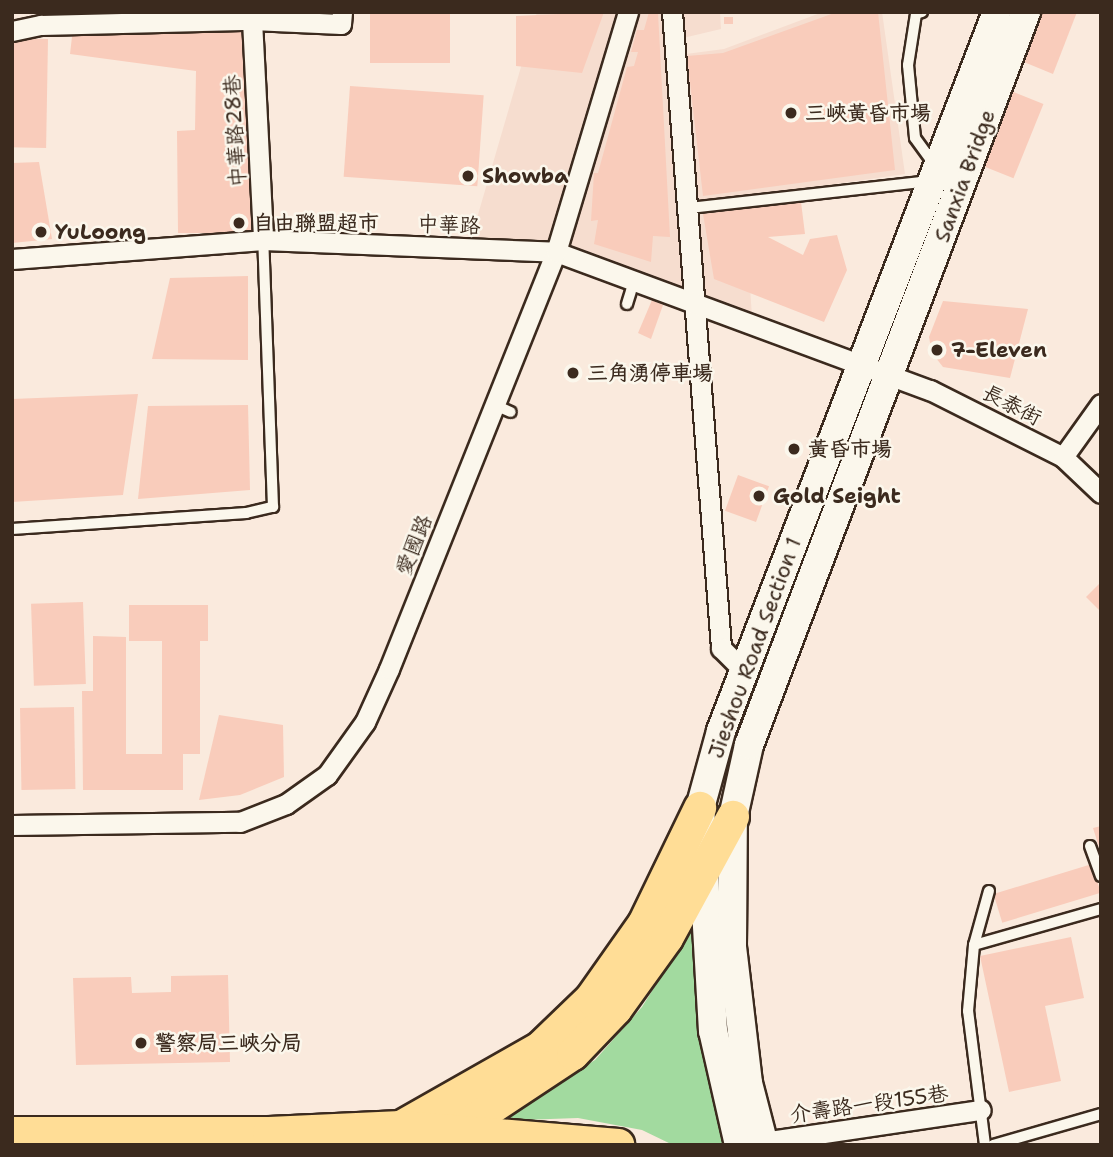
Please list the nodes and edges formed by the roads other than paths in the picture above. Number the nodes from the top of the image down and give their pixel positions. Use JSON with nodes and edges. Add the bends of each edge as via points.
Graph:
{"nodes":[{"id":1,"x":628,"y":12,"type":"edge"},
{"id":2,"x":673,"y":12,"type":"edge"},
{"id":3,"x":922,"y":12,"type":"edge"},
{"id":4,"x":997,"y":12,"type":"edge"},
{"id":5,"x":1026,"y":12,"type":"edge"},
{"id":6,"x":342,"y":18,"type":"edge"},
{"id":7,"x":252,"y":20,"type":"junction"},
{"id":8,"x":12,"y":31,"type":"edge"},
{"id":9,"x":936,"y":175,"type":"junction"},
{"id":10,"x":690,"y":208,"type":"junction"},
{"id":11,"x":263,"y":240,"type":"junction"},
{"id":12,"x":556,"y":252,"type":"junction"},
{"id":13,"x":12,"y":259,"type":"edge"},
{"id":14,"x":634,"y":281,"type":"junction"},
{"id":15,"x":683,"y":303,"type":"junction"},
{"id":16,"x":627,"y":304,"type":"dead end"},
{"id":17,"x":879,"y":329,"type":"joint"},
{"id":18,"x":905,"y":340,"type":"joint"},
{"id":19,"x":865,"y":363,"type":"junction"},
{"id":20,"x":892,"y":373,"type":"junction"},
{"id":21,"x":1101,"y":404,"type":"edge"},
{"id":22,"x":1063,"y":457,"type":"junction"},
{"id":23,"x":1101,"y":493,"type":"edge"},
{"id":24,"x":12,"y":528,"type":"edge"},
{"id":25,"x":744,"y":671,"type":"junction"},
{"id":26,"x":700,"y":808,"type":"junction"},
{"id":27,"x":733,"y":817,"type":"junction"},
{"id":28,"x":12,"y":825,"type":"edge"},
{"id":29,"x":1090,"y":846,"type":"dead end"},
{"id":30,"x":701,"y":875,"type":"junction"},
{"id":31,"x":1101,"y":876,"type":"edge"},
{"id":32,"x":989,"y":891,"type":"dead end"},
{"id":33,"x":1101,"y":909,"type":"edge"},
{"id":34,"x":974,"y":945,"type":"junction"},
{"id":35,"x":981,"y":1111,"type":"junction"},
{"id":36,"x":1101,"y":1114,"type":"edge"},
{"id":37,"x":401,"y":1127,"type":"junction"},
{"id":38,"x":12,"y":1133,"type":"edge"},
{"id":39,"x":444,"y":1138,"type":"edge"},
{"id":40,"x":78,"y":1139,"type":"edge"},
{"id":41,"x":756,"y":1144,"type":"edge"},
{"id":42,"x":618,"y":1145,"type":"edge"},
{"id":43,"x":985,"y":1145,"type":"edge"},
{"id":44,"x":993,"y":1145,"type":"edge"}],
"edges":[{"from":1,"to":12,"type":"street","name":"愛國路"},
{"from":2,"to":10,"type":"street","via":[[680,47]]},
{"from":3,"to":9,"type":"lane","via":[[916,14],[908,65],[915,138]]},
{"from":4,"to":9,"type":"main road","name":"Sanxia Bridge"},
{"from":5,"to":18,"type":"main road","name":"Sanxia Bridge"},
{"from":6,"to":7,"type":"street"},
{"from":7,"to":8,"type":"street","via":[[41,25]]},
{"from":7,"to":11,"type":"street","name":"中華路28巷"},
{"from":9,"to":10,"type":"lane"},
{"from":9,"to":17,"type":"main road","name":"Sanxia Bridge"},
{"from":10,"to":15,"type":"street"},
{"from":11,"to":12,"type":"street","name":"中華路"},
{"from":11,"to":13,"type":"street","name":"中華路","via":[[161,243]]},
{"from":11,"to":24,"type":"lane","via":[[274,507],[246,513]]},
{"from":12,"to":14,"type":"street","name":"中華路"},
{"from":12,"to":28,"type":"street","name":"愛國路","via":[[503,409],[365,722],[327,775],[286,804],[240,822]]},
{"from":14,"to":15,"type":"street","name":"中華路"},
{"from":14,"to":16,"type":"lane"},
{"from":15,"to":19,"type":"street","name":"中華路"},
{"from":15,"to":25,"type":"street","via":[[712,600],[721,648]]},
{"from":17,"to":19,"type":"main road","name":"Jieshou Road Section 1"},
{"from":18,"to":20,"type":"main road","name":"Jieshou Road Section 1"},
{"from":19,"to":20,"type":"street","name":"長泰街"},
{"from":19,"to":25,"type":"main road","name":"Jieshou Road Section 1"},
{"from":20,"to":22,"type":"street","name":"長泰街"},
{"from":20,"to":27,"type":"main road","name":"Jieshou Road Section 1","via":[[749,746]]},
{"from":21,"to":22,"type":"street"},
{"from":22,"to":23,"type":"street","name":"長泰街"},
{"from":25,"to":26,"type":"main road","name":"Jieshou Road Section 1","via":[[721,731]]},
{"from":26,"to":30,"type":"main road","name":"Jieshou Road Section 1"},
{"from":26,"to":37,"type":"main road","via":[[645,924],[591,999],[540,1048]]},
{"from":27,"to":30,"type":"main road"},
{"from":27,"to":41,"type":"main road","name":"Jieshou Road Section 1","via":[[732,946]]},
{"from":29,"to":31,"type":"lane"},
{"from":30,"to":39,"type":"main road","via":[[667,938],[617,1009],[573,1054]]},
{"from":30,"to":41,"type":"main road","name":"Jieshou Road Section 1","via":[[713,1031]]},
{"from":32,"to":34,"type":"lane"},
{"from":33,"to":34,"type":"lane"},
{"from":34,"to":35,"type":"lane","via":[[968,1011]]},
{"from":35,"to":41,"type":"street","name":"介壽路一段155巷"},
{"from":35,"to":43,"type":"lane"},
{"from":36,"to":44,"type":"lane"},
{"from":37,"to":39,"type":"main road"},
{"from":37,"to":40,"type":"main road"},
{"from":38,"to":40,"type":"main road"},
{"from":39,"to":42,"type":"main road"}]}
